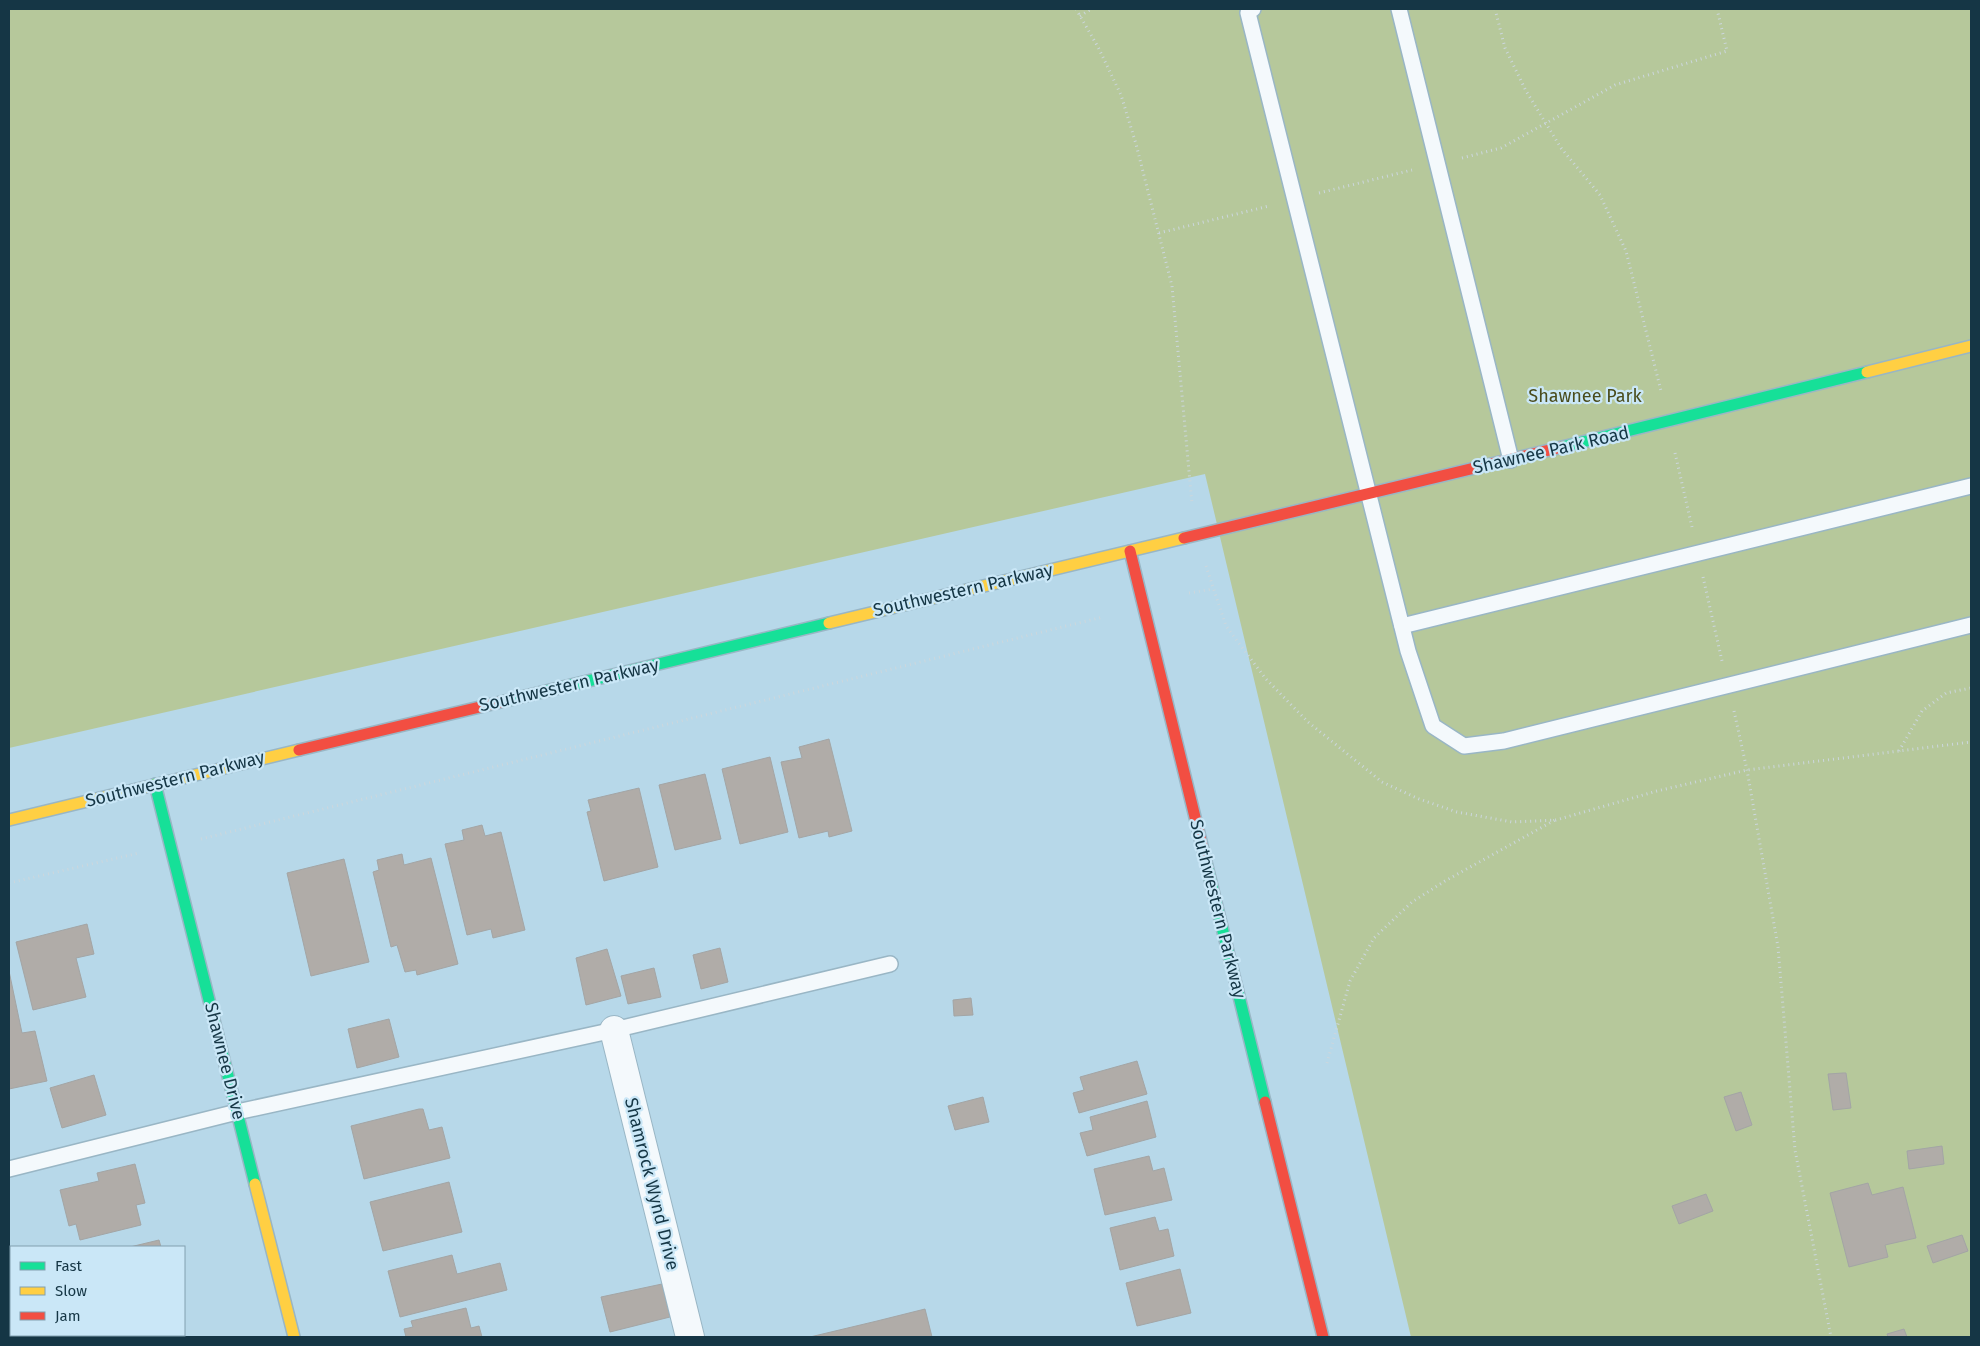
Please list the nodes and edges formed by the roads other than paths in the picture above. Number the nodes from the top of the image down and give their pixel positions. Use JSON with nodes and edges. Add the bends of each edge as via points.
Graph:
{"nodes":[{"id":1,"x":1252,"y":9,"type":"edge"},
{"id":2,"x":1399,"y":9,"type":"edge"},
{"id":3,"x":1971,"y":346,"type":"edge"},
{"id":4,"x":1510,"y":460,"type":"junction"},
{"id":5,"x":1971,"y":486,"type":"edge"},
{"id":6,"x":1370,"y":493,"type":"junction"},
{"id":7,"x":1130,"y":551,"type":"junction"},
{"id":8,"x":1971,"y":625,"type":"edge"},
{"id":9,"x":1402,"y":626,"type":"junction"},
{"id":10,"x":155,"y":784,"type":"junction"},
{"id":11,"x":9,"y":820,"type":"edge"},
{"id":12,"x":890,"y":964,"type":"dead end"},
{"id":13,"x":614,"y":1030,"type":"junction"},
{"id":14,"x":237,"y":1112,"type":"junction"},
{"id":15,"x":9,"y":1169,"type":"edge"},
{"id":16,"x":294,"y":1337,"type":"edge"},
{"id":17,"x":690,"y":1337,"type":"edge"},
{"id":18,"x":1323,"y":1337,"type":"edge"}],
"edges":[{"from":1,"to":6,"type":"lane","via":[[1248,13]]},
{"from":2,"to":4,"type":"lane"},
{"from":3,"to":4,"type":"street","name":"Shawnee Park Road"},
{"from":4,"to":6,"type":"street","name":"Shawnee Park Road"},
{"from":5,"to":9,"type":"lane"},
{"from":6,"to":7,"type":"street","name":"Shawnee Park Road"},
{"from":6,"to":9,"type":"lane"},
{"from":7,"to":10,"type":"street","name":"Southwestern Parkway"},
{"from":7,"to":18,"type":"street","name":"Southwestern Parkway"},
{"from":8,"to":9,"type":"lane","via":[[1504,741],[1464,746],[1433,726]]},
{"from":10,"to":11,"type":"street","name":"Southwestern Parkway"},
{"from":10,"to":14,"type":"street","name":"Shawnee Drive"},
{"from":12,"to":13,"type":"lane"},
{"from":13,"to":14,"type":"lane"},
{"from":13,"to":17,"type":"street","name":"Shamrock Wynd Drive"},
{"from":14,"to":15,"type":"lane"},
{"from":14,"to":16,"type":"street","name":"Shawnee Drive"}]}
